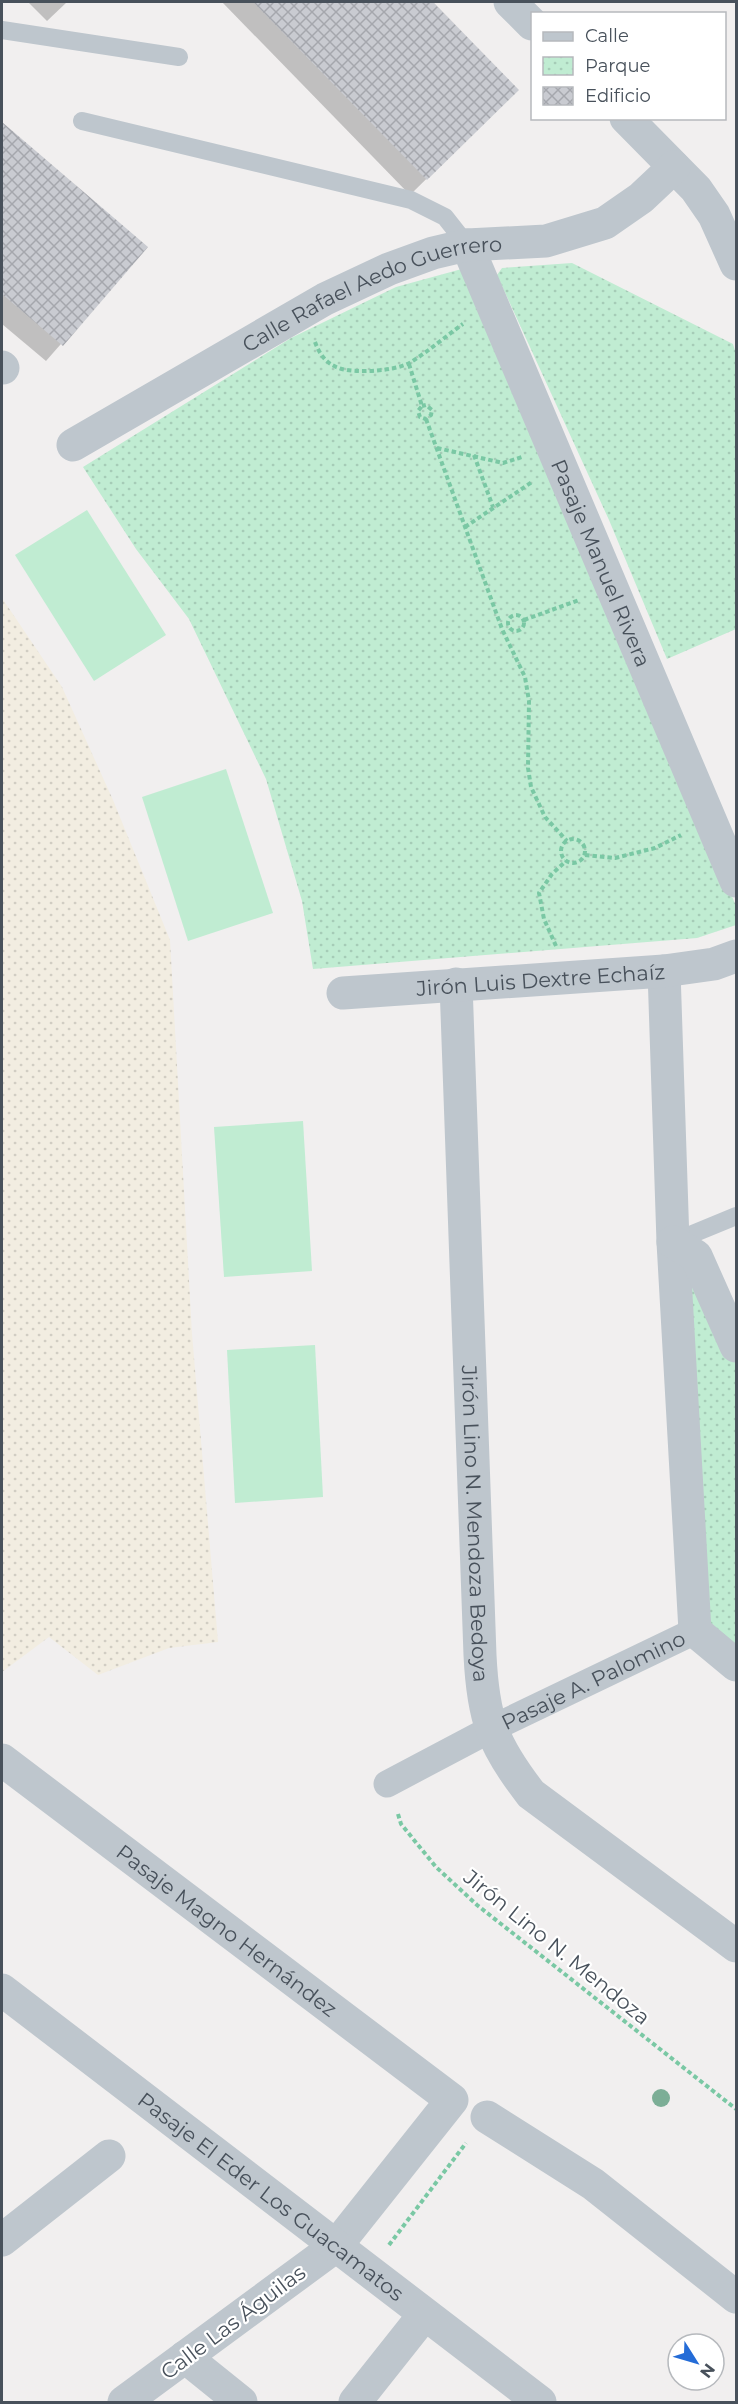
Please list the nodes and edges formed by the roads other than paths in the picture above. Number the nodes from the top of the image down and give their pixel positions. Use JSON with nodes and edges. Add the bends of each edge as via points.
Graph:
{"nodes":[{"id":1,"x":510,"y":2,"type":"edge"},
{"id":2,"x":531,"y":23,"type":"edge"},
{"id":3,"x":2,"y":30,"type":"edge"},
{"id":4,"x":179,"y":57,"type":"dead end"},
{"id":5,"x":628,"y":120,"type":"edge"},
{"id":6,"x":82,"y":121,"type":"dead end"},
{"id":7,"x":674,"y":167,"type":"junction"},
{"id":8,"x":467,"y":245,"type":"junction"},
{"id":9,"x":736,"y":264,"type":"edge"},
{"id":10,"x":73,"y":445,"type":"dead end"},
{"id":11,"x":736,"y":881,"type":"edge"},
{"id":12,"x":736,"y":956,"type":"edge"},
{"id":13,"x":664,"y":971,"type":"junction"},
{"id":14,"x":456,"y":984,"type":"junction"},
{"id":15,"x":343,"y":993,"type":"dead end"},
{"id":16,"x":736,"y":1216,"type":"edge"},
{"id":17,"x":673,"y":1242,"type":"junction"},
{"id":18,"x":736,"y":1346,"type":"edge"},
{"id":19,"x":695,"y":1631,"type":"junction"},
{"id":20,"x":736,"y":1665,"type":"edge"},
{"id":21,"x":491,"y":1729,"type":"junction"},
{"id":22,"x":2,"y":1760,"type":"edge"},
{"id":23,"x":387,"y":1784,"type":"road end"},
{"id":24,"x":736,"y":1946,"type":"edge"},
{"id":25,"x":2,"y":1990,"type":"edge"},
{"id":26,"x":452,"y":2100,"type":"joint"},
{"id":27,"x":487,"y":2117,"type":"road end"},
{"id":28,"x":109,"y":2156,"type":"dead end"},
{"id":29,"x":2,"y":2240,"type":"edge"},
{"id":30,"x":336,"y":2246,"type":"junction"},
{"id":31,"x":736,"y":2297,"type":"edge"},
{"id":32,"x":424,"y":2314,"type":"junction"},
{"id":33,"x":185,"y":2357,"type":"junction"},
{"id":34,"x":124,"y":2403,"type":"edge"},
{"id":35,"x":241,"y":2403,"type":"edge"},
{"id":36,"x":355,"y":2403,"type":"edge"},
{"id":37,"x":540,"y":2403,"type":"edge"}],
"edges":[{"from":1,"to":2,"type":"street"},
{"from":3,"to":4,"type":"lane"},
{"from":5,"to":7,"type":"street"},
{"from":6,"to":8,"type":"lane","via":[[411,200],[445,217]]},
{"from":7,"to":8,"type":"street","name":"Calle Rafael Aedo Guerrero","via":[[641,198],[605,223],[546,241]]},
{"from":7,"to":9,"type":"street","via":[[714,215]]},
{"from":8,"to":10,"type":"street","name":"Calle Rafael Aedo Guerrero","via":[[389,269],[325,299]]},
{"from":8,"to":11,"type":"street","name":"Pasaje Manuel Rivera"},
{"from":12,"to":13,"type":"street","name":"Jirón Luis Dextre Echaíz","via":[[714,964]]},
{"from":13,"to":14,"type":"street","name":"Jirón Luis Dextre Echaíz"},
{"from":13,"to":17,"type":"street"},
{"from":14,"to":15,"type":"street","name":"Jirón Luis Dextre Echaíz"},
{"from":14,"to":21,"type":"street","name":"Jirón Lino N. Mendoza Bedoya","via":[[480,1655],[482,1696]]},
{"from":16,"to":17,"type":"lane"},
{"from":17,"to":18,"type":"street","via":[[696,1256]]},
{"from":17,"to":19,"type":"street"},
{"from":19,"to":20,"type":"street"},
{"from":19,"to":21,"type":"street","name":"Pasaje A. Palomino"},
{"from":21,"to":23,"type":"street","name":"Pasaje A. Palomino"},
{"from":21,"to":24,"type":"street","name":"Jirón Lino N. Mendoza Bedoya","via":[[508,1765],[531,1794]]},
{"from":22,"to":26,"type":"street","name":"Pasaje Magno Hernández"},
{"from":25,"to":30,"type":"street","name":"Pasaje El Eder Los Guacamatos"},
{"from":26,"to":30,"type":"street","name":"Calle Las Águilas"},
{"from":27,"to":31,"type":"street","via":[[593,2184]]},
{"from":28,"to":29,"type":"street"},
{"from":30,"to":32,"type":"street","name":"Pasaje El Eder Los Guacamatos"},
{"from":30,"to":33,"type":"street","name":"Calle Las Águilas"},
{"from":32,"to":36,"type":"street"},
{"from":32,"to":37,"type":"street","name":"Pasaje El Eder Los Guacamatos"},
{"from":33,"to":34,"type":"street","name":"Calle Las Águilas"},
{"from":33,"to":35,"type":"street"}]}
